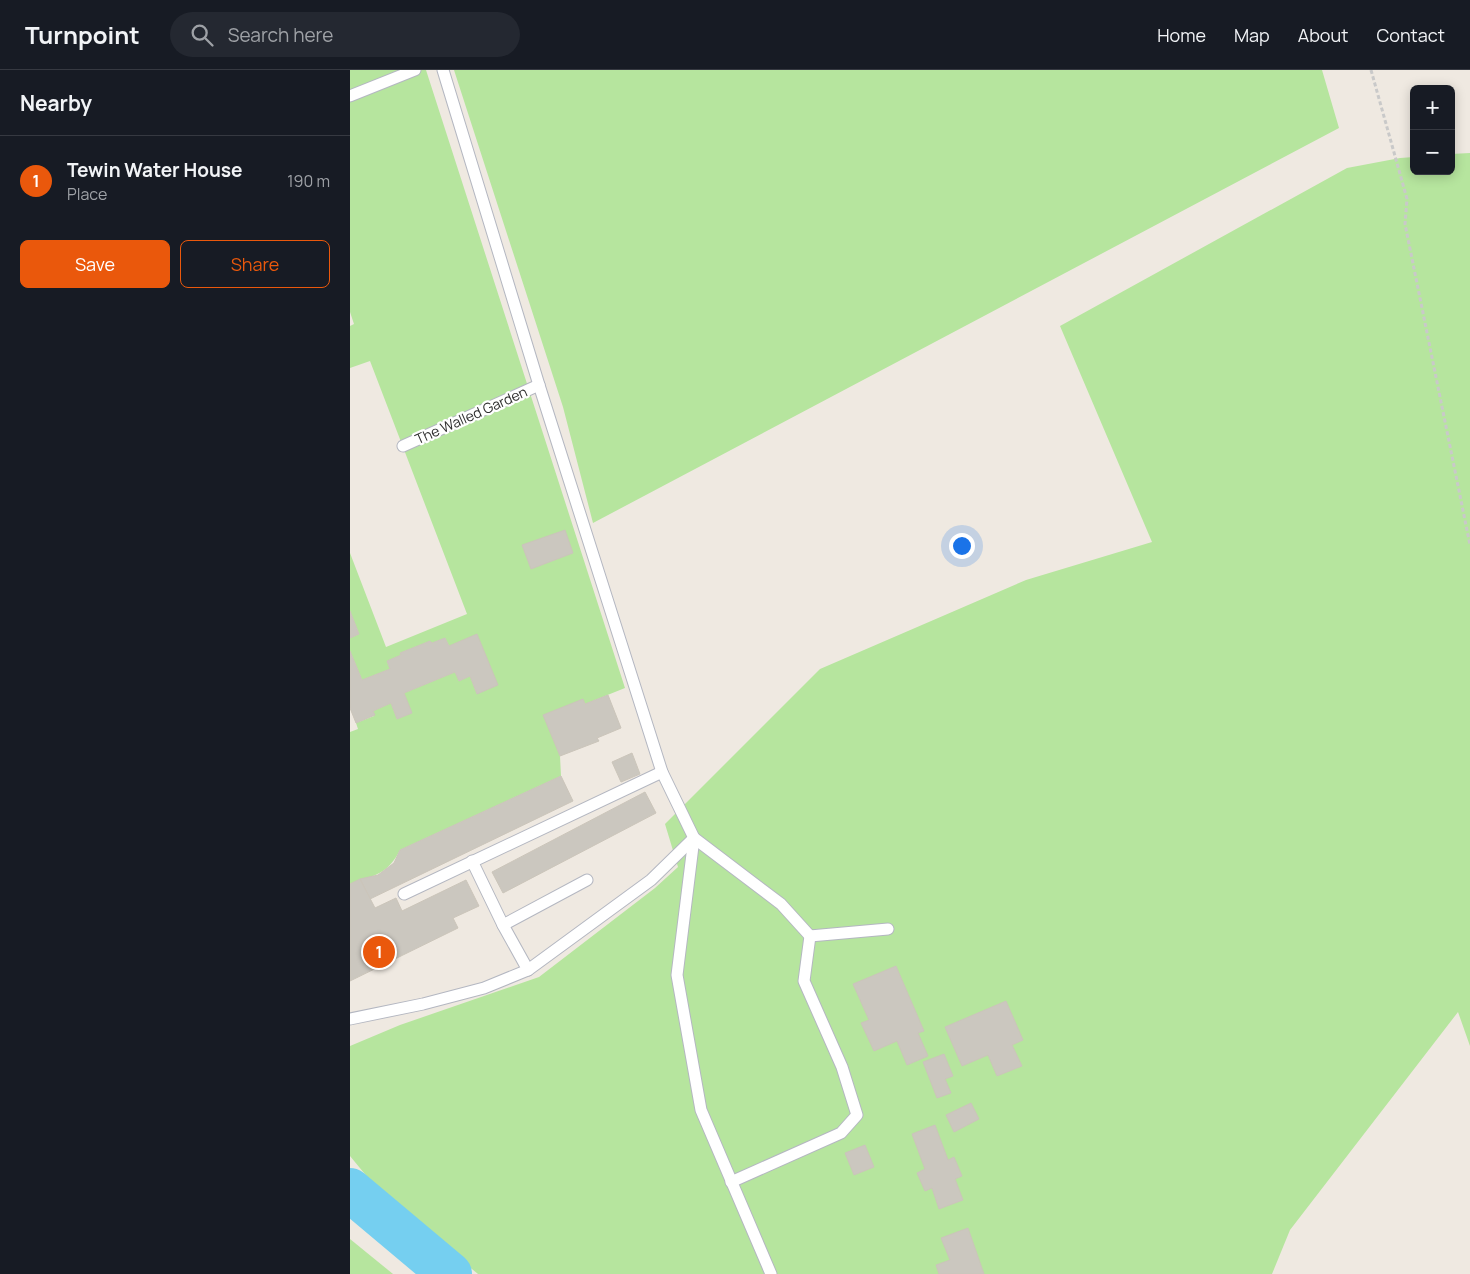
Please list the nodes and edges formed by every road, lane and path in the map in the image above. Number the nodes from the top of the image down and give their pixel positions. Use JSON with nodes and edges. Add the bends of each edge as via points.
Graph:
{"nodes":[{"id":1,"x":416,"y":70,"type":"edge"},
{"id":2,"x":443,"y":70,"type":"edge"},
{"id":3,"x":1371,"y":70,"type":"edge"},
{"id":4,"x":350,"y":96,"type":"edge"},
{"id":5,"x":539,"y":385,"type":"junction"},
{"id":6,"x":403,"y":446,"type":"dead end"},
{"id":7,"x":1470,"y":545,"type":"edge"},
{"id":8,"x":662,"y":772,"type":"junction"},
{"id":9,"x":694,"y":838,"type":"junction"},
{"id":10,"x":472,"y":862,"type":"junction"},
{"id":11,"x":587,"y":880,"type":"dead end"},
{"id":12,"x":404,"y":894,"type":"dead end"},
{"id":13,"x":503,"y":925,"type":"junction"},
{"id":14,"x":888,"y":929,"type":"dead end"},
{"id":15,"x":810,"y":936,"type":"junction"},
{"id":16,"x":528,"y":970,"type":"junction"},
{"id":17,"x":350,"y":1019,"type":"edge"},
{"id":18,"x":731,"y":1182,"type":"junction"},
{"id":19,"x":770,"y":1274,"type":"edge"}],
"edges":[{"from":1,"to":4,"type":"lane"},
{"from":2,"to":5,"type":"lane"},
{"from":3,"to":7,"type":"path","via":[[1407,199],[1405,224]]},
{"from":5,"to":6,"type":"lane","name":"The Walled Garden"},
{"from":5,"to":8,"type":"lane"},
{"from":8,"to":9,"type":"lane"},
{"from":8,"to":10,"type":"lane"},
{"from":9,"to":15,"type":"lane","via":[[780,904]]},
{"from":9,"to":16,"type":"lane","via":[[651,880]]},
{"from":9,"to":18,"type":"lane","via":[[677,975],[701,1110]]},
{"from":10,"to":12,"type":"lane"},
{"from":10,"to":13,"type":"lane"},
{"from":11,"to":13,"type":"lane"},
{"from":13,"to":16,"type":"lane"},
{"from":14,"to":15,"type":"lane"},
{"from":15,"to":18,"type":"lane","via":[[804,981],[842,1067],[857,1115],[841,1133]]},
{"from":16,"to":17,"type":"lane","via":[[484,988]]},
{"from":18,"to":19,"type":"lane"}]}
